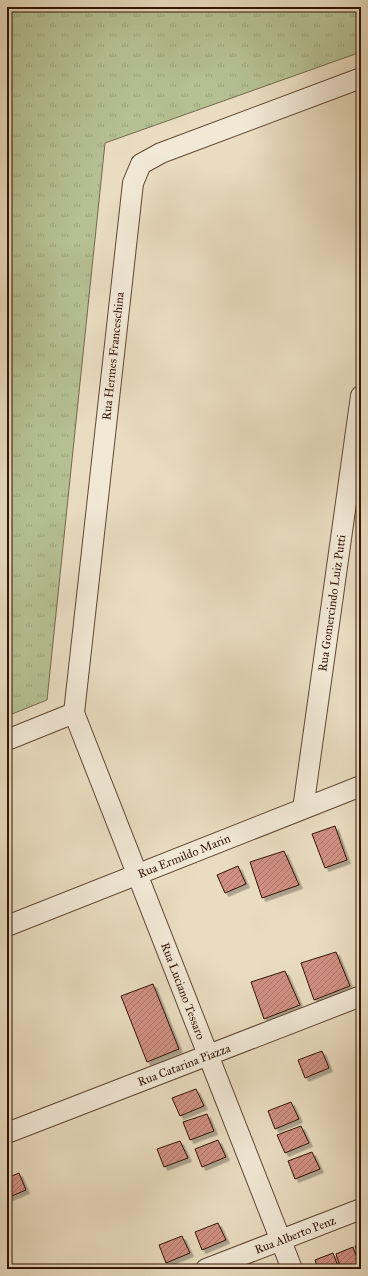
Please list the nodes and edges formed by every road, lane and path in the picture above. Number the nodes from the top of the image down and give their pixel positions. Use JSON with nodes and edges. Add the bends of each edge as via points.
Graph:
{"nodes":[{"id":1,"x":361,"y":78,"type":"edge"},
{"id":2,"x":361,"y":396,"type":"edge"},
{"id":3,"x":74,"y":713,"type":"junction"},
{"id":4,"x":7,"y":740,"type":"edge"},
{"id":5,"x":361,"y":786,"type":"edge"},
{"id":6,"x":303,"y":809,"type":"junction"},
{"id":7,"x":137,"y":875,"type":"junction"},
{"id":8,"x":7,"y":926,"type":"edge"},
{"id":9,"x":361,"y":996,"type":"edge"},
{"id":10,"x":208,"y":1056,"type":"junction"},
{"id":11,"x":7,"y":1133,"type":"edge"},
{"id":12,"x":361,"y":1209,"type":"edge"},
{"id":13,"x":280,"y":1240,"type":"junction"},
{"id":14,"x":206,"y":1269,"type":"edge"},
{"id":15,"x":292,"y":1269,"type":"edge"}],
"edges":[{"from":1,"to":3,"type":"street","name":"Rua Hermes Franceschina","via":[[161,153],[141,164],[133,183]]},
{"from":2,"to":6,"type":"street","name":"Rua Gomercindo Luiz Putti"},
{"from":3,"to":4,"type":"street"},
{"from":3,"to":7,"type":"street","name":"Rua Luciano Tessaro"},
{"from":5,"to":6,"type":"street","name":"Rua Ermildo Marin"},
{"from":6,"to":7,"type":"street","name":"Rua Ermildo Marin"},
{"from":7,"to":8,"type":"street","name":"Rua Ermildo Marin"},
{"from":7,"to":10,"type":"street","name":"Rua Luciano Tessaro"},
{"from":9,"to":10,"type":"street","name":"Rua Catarina Piazza"},
{"from":10,"to":11,"type":"street","name":"Rua Catarina Piazza"},
{"from":10,"to":13,"type":"street","name":"Rua Luciano Tessaro"},
{"from":12,"to":13,"type":"street","name":"Rua Alberto Penz"},
{"from":13,"to":14,"type":"street","name":"Rua Alberto Penz"},
{"from":13,"to":15,"type":"street","name":"Rua Luciano Tessaro"}]}
